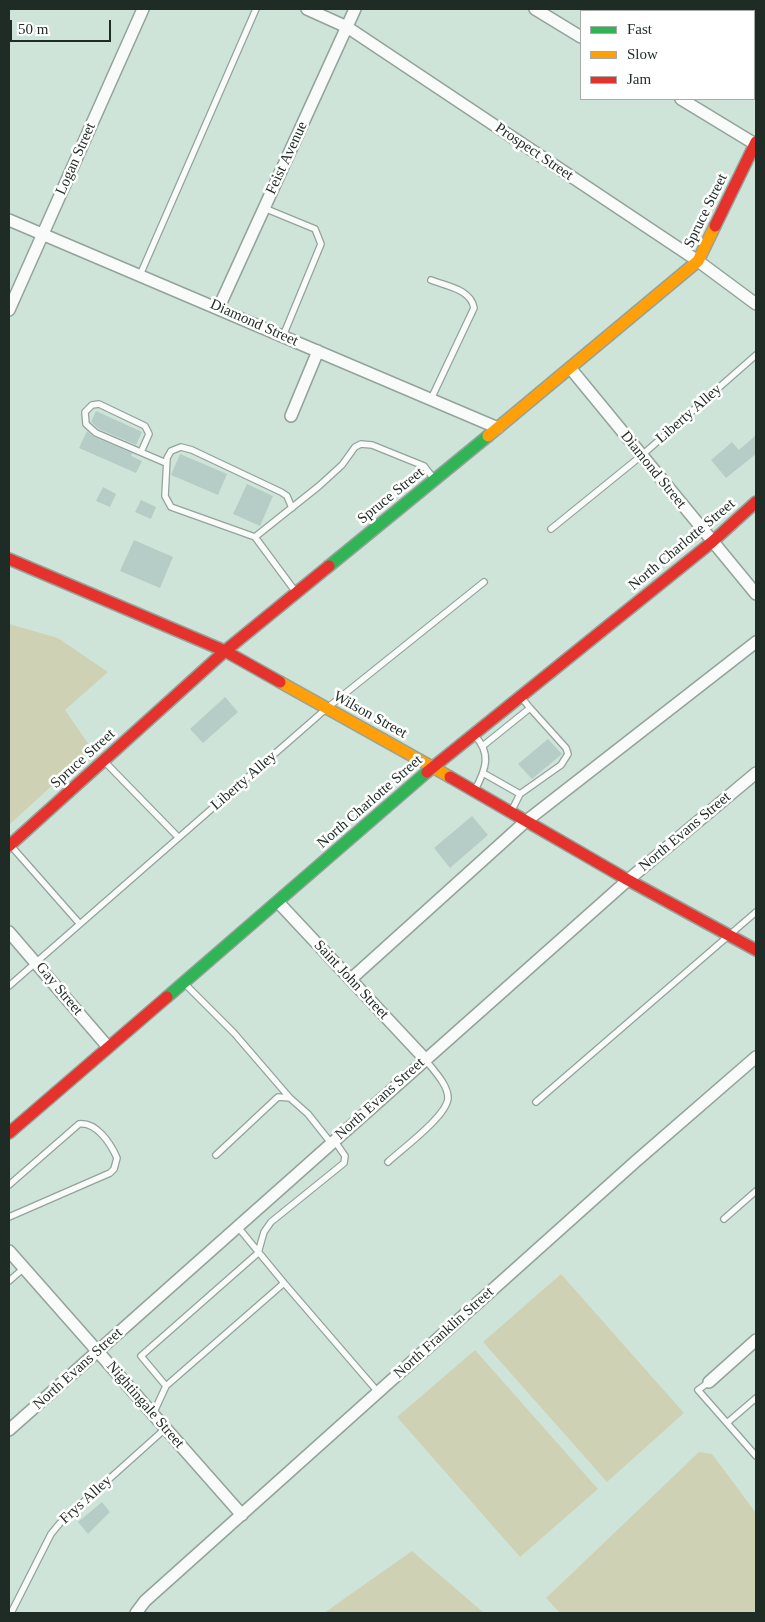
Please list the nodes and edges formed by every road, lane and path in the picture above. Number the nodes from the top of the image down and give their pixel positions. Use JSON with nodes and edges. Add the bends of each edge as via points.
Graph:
{"nodes":[{"id":1,"x":143,"y":9,"type":"edge"},
{"id":2,"x":256,"y":9,"type":"edge"},
{"id":3,"x":307,"y":9,"type":"edge"},
{"id":4,"x":355,"y":9,"type":"edge"},
{"id":5,"x":535,"y":9,"type":"edge"},
{"id":6,"x":347,"y":27,"type":"junction"},
{"id":7,"x":580,"y":36,"type":"edge"},
{"id":8,"x":684,"y":100,"type":"edge"},
{"id":9,"x":756,"y":144,"type":"edge"},
{"id":10,"x":264,"y":208,"type":"junction"},
{"id":11,"x":9,"y":220,"type":"edge"},
{"id":12,"x":43,"y":235,"type":"junction"},
{"id":13,"x":698,"y":261,"type":"junction"},
{"id":14,"x":140,"y":275,"type":"junction"},
{"id":15,"x":431,"y":280,"type":"dead end"},
{"id":16,"x":756,"y":304,"type":"edge"},
{"id":17,"x":218,"y":308,"type":"junction"},
{"id":18,"x":9,"y":310,"type":"edge"},
{"id":19,"x":283,"y":336,"type":"junction"},
{"id":20,"x":318,"y":351,"type":"junction"},
{"id":21,"x":756,"y":355,"type":"edge"},
{"id":22,"x":571,"y":369,"type":"junction"},
{"id":23,"x":431,"y":399,"type":"junction"},
{"id":24,"x":291,"y":416,"type":"dead end"},
{"id":25,"x":498,"y":428,"type":"junction"},
{"id":26,"x":141,"y":452,"type":"junction"},
{"id":27,"x":642,"y":456,"type":"junction"},
{"id":28,"x":166,"y":463,"type":"junction"},
{"id":29,"x":434,"y":480,"type":"junction"},
{"id":30,"x":756,"y":502,"type":"edge"},
{"id":31,"x":292,"y":508,"type":"junction"},
{"id":32,"x":551,"y":529,"type":"dead end"},
{"id":33,"x":255,"y":537,"type":"junction"},
{"id":34,"x":712,"y":542,"type":"junction"},
{"id":35,"x":9,"y":559,"type":"edge"},
{"id":36,"x":484,"y":582,"type":"dead end"},
{"id":37,"x":296,"y":592,"type":"junction"},
{"id":38,"x":756,"y":594,"type":"edge"},
{"id":39,"x":756,"y":642,"type":"edge"},
{"id":40,"x":225,"y":651,"type":"junction"},
{"id":41,"x":520,"y":697,"type":"junction"},
{"id":42,"x":328,"y":708,"type":"junction"},
{"id":43,"x":530,"y":708,"type":"junction"},
{"id":44,"x":473,"y":735,"type":"junction"},
{"id":45,"x":484,"y":745,"type":"junction"},
{"id":46,"x":104,"y":761,"type":"junction"},
{"id":47,"x":433,"y":767,"type":"junction"},
{"id":48,"x":483,"y":773,"type":"junction"},
{"id":49,"x":756,"y":773,"type":"edge"},
{"id":50,"x":474,"y":791,"type":"junction"},
{"id":51,"x":520,"y":794,"type":"junction"},
{"id":52,"x":511,"y":813,"type":"junction"},
{"id":53,"x":525,"y":822,"type":"junction"},
{"id":54,"x":178,"y":837,"type":"junction"},
{"id":55,"x":10,"y":846,"type":"edge"},
{"id":56,"x":628,"y":880,"type":"junction"},
{"id":57,"x":278,"y":902,"type":"junction"},
{"id":58,"x":756,"y":912,"type":"edge"},
{"id":59,"x":79,"y":923,"type":"junction"},
{"id":60,"x":9,"y":932,"type":"edge"},
{"id":61,"x":728,"y":935,"type":"junction"},
{"id":62,"x":756,"y":950,"type":"edge"},
{"id":63,"x":35,"y":961,"type":"junction"},
{"id":64,"x":351,"y":979,"type":"junction"},
{"id":65,"x":184,"y":982,"type":"junction"},
{"id":66,"x":9,"y":986,"type":"edge"},
{"id":67,"x":108,"y":1047,"type":"junction"},
{"id":68,"x":756,"y":1058,"type":"edge"},
{"id":69,"x":424,"y":1059,"type":"junction"},
{"id":70,"x":290,"y":1098,"type":"junction"},
{"id":71,"x":536,"y":1102,"type":"dead end"},
{"id":72,"x":9,"y":1134,"type":"edge"},
{"id":73,"x":332,"y":1141,"type":"junction"},
{"id":74,"x":216,"y":1154,"type":"dead end"},
{"id":75,"x":388,"y":1162,"type":"dead end"},
{"id":76,"x":9,"y":1185,"type":"edge"},
{"id":77,"x":756,"y":1191,"type":"edge"},
{"id":78,"x":9,"y":1217,"type":"edge"},
{"id":79,"x":724,"y":1219,"type":"dead end"},
{"id":80,"x":237,"y":1226,"type":"junction"},
{"id":81,"x":9,"y":1251,"type":"edge"},
{"id":82,"x":258,"y":1253,"type":"junction"},
{"id":83,"x":24,"y":1268,"type":"junction"},
{"id":84,"x":9,"y":1281,"type":"edge"},
{"id":85,"x":284,"y":1284,"type":"junction"},
{"id":86,"x":756,"y":1340,"type":"edge"},
{"id":87,"x":98,"y":1351,"type":"junction"},
{"id":88,"x":709,"y":1382,"type":"joint"},
{"id":89,"x":166,"y":1386,"type":"junction"},
{"id":90,"x":378,"y":1392,"type":"junction"},
{"id":91,"x":756,"y":1398,"type":"edge"},
{"id":92,"x":153,"y":1414,"type":"junction"},
{"id":93,"x":727,"y":1423,"type":"junction"},
{"id":94,"x":166,"y":1428,"type":"junction"},
{"id":95,"x":9,"y":1430,"type":"edge"},
{"id":96,"x":756,"y":1456,"type":"edge"},
{"id":97,"x":242,"y":1514,"type":"junction"},
{"id":98,"x":11,"y":1613,"type":"edge"},
{"id":99,"x":136,"y":1613,"type":"edge"}],
"edges":[{"from":1,"to":12,"type":"street","name":"Logan Street"},
{"from":2,"to":14,"type":"lane"},
{"from":3,"to":6,"type":"street","name":"Prospect Street"},
{"from":4,"to":6,"type":"street","name":"Feist Avenue"},
{"from":5,"to":7,"type":"street"},
{"from":6,"to":10,"type":"street","name":"Feist Avenue"},
{"from":6,"to":13,"type":"street","name":"Prospect Street"},
{"from":8,"to":9,"type":"street"},
{"from":9,"to":13,"type":"street","name":"Spruce Street"},
{"from":10,"to":17,"type":"street","name":"Feist Avenue"},
{"from":10,"to":19,"type":"lane","via":[[315,229],[321,244]]},
{"from":11,"to":12,"type":"street","name":"Diamond Street"},
{"from":12,"to":14,"type":"street","name":"Diamond Street"},
{"from":12,"to":18,"type":"street","name":"Logan Street"},
{"from":13,"to":16,"type":"street","name":"Prospect Street"},
{"from":13,"to":22,"type":"street","name":"Spruce Street"},
{"from":14,"to":17,"type":"street","name":"Diamond Street"},
{"from":15,"to":23,"type":"lane","via":[[467,294],[474,308]]},
{"from":17,"to":19,"type":"street","name":"Diamond Street"},
{"from":19,"to":20,"type":"street","name":"Diamond Street"},
{"from":20,"to":23,"type":"street","name":"Diamond Street"},
{"from":20,"to":24,"type":"street"},
{"from":21,"to":27,"type":"lane","name":"Liberty Alley"},
{"from":22,"to":25,"type":"street","name":"Spruce Street"},
{"from":22,"to":27,"type":"street","name":"Diamond Street"},
{"from":23,"to":25,"type":"street","name":"Diamond Street"},
{"from":25,"to":29,"type":"street","name":"Spruce Street"},
{"from":26,"to":26,"type":"lane","via":[[96,433],[86,424],[85,412],[92,405],[99,404],[145,426],[149,434]]},
{"from":26,"to":28,"type":"lane"},
{"from":27,"to":32,"type":"lane","name":"Liberty Alley"},
{"from":27,"to":34,"type":"street","name":"Diamond Street"},
{"from":28,"to":31,"type":"lane","via":[[171,451],[181,447],[192,450],[281,492],[287,496]]},
{"from":28,"to":33,"type":"lane","via":[[165,496],[171,506]]},
{"from":29,"to":31,"type":"lane","via":[[424,466],[361,444],[355,446],[342,465]]},
{"from":29,"to":37,"type":"street","name":"Spruce Street"},
{"from":30,"to":34,"type":"street","name":"North Charlotte Street"},
{"from":31,"to":33,"type":"lane"},
{"from":33,"to":37,"type":"lane"},
{"from":34,"to":38,"type":"street","name":"Diamond Street"},
{"from":34,"to":41,"type":"street","name":"North Charlotte Street"},
{"from":35,"to":40,"type":"street","name":"Wilson Street"},
{"from":36,"to":42,"type":"lane","name":"Liberty Alley"},
{"from":37,"to":40,"type":"street","name":"Spruce Street"},
{"from":39,"to":53,"type":"street"},
{"from":40,"to":42,"type":"street","name":"Wilson Street"},
{"from":40,"to":46,"type":"street","name":"Spruce Street"},
{"from":41,"to":43,"type":"lane"},
{"from":41,"to":44,"type":"street","name":"North Charlotte Street"},
{"from":42,"to":47,"type":"street","name":"Wilson Street"},
{"from":42,"to":54,"type":"lane","name":"Liberty Alley"},
{"from":43,"to":45,"type":"lane"},
{"from":43,"to":51,"type":"lane","via":[[568,754],[561,765]]},
{"from":44,"to":45,"type":"lane"},
{"from":44,"to":47,"type":"street","name":"North Charlotte Street"},
{"from":45,"to":48,"type":"lane"},
{"from":46,"to":54,"type":"lane"},
{"from":46,"to":55,"type":"street","name":"Spruce Street"},
{"from":47,"to":50,"type":"street","name":"Wilson Street"},
{"from":47,"to":57,"type":"street","name":"North Charlotte Street"},
{"from":48,"to":50,"type":"lane"},
{"from":48,"to":51,"type":"lane"},
{"from":49,"to":56,"type":"street","name":"North Evans Street"},
{"from":50,"to":52,"type":"street","name":"Wilson Street"},
{"from":51,"to":52,"type":"lane"},
{"from":52,"to":53,"type":"street","name":"Wilson Street"},
{"from":53,"to":56,"type":"street","name":"Wilson Street"},
{"from":53,"to":64,"type":"street"},
{"from":54,"to":59,"type":"lane","name":"Liberty Alley"},
{"from":55,"to":59,"type":"lane"},
{"from":56,"to":61,"type":"street","name":"Wilson Street"},
{"from":56,"to":69,"type":"street","name":"North Evans Street"},
{"from":57,"to":64,"type":"street","name":"Saint John Street"},
{"from":57,"to":65,"type":"street","name":"North Charlotte Street"},
{"from":58,"to":61,"type":"lane"},
{"from":59,"to":63,"type":"lane","name":"Liberty Alley"},
{"from":60,"to":63,"type":"street","name":"Gay Street"},
{"from":61,"to":62,"type":"street","name":"Wilson Street"},
{"from":61,"to":71,"type":"lane"},
{"from":63,"to":66,"type":"lane","name":"Liberty Alley"},
{"from":63,"to":67,"type":"street","name":"Gay Street"},
{"from":64,"to":69,"type":"street","name":"Saint John Street"},
{"from":65,"to":67,"type":"street","name":"North Charlotte Street"},
{"from":65,"to":70,"type":"lane","via":[[234,1033]]},
{"from":67,"to":72,"type":"street","name":"North Charlotte Street"},
{"from":68,"to":90,"type":"street","name":"North Franklin Street"},
{"from":69,"to":73,"type":"street","name":"North Evans Street"},
{"from":69,"to":75,"type":"lane","via":[[444,1084],[448,1098],[442,1112]]},
{"from":70,"to":73,"type":"lane"},
{"from":70,"to":74,"type":"lane","via":[[278,1097]]},
{"from":73,"to":80,"type":"street","name":"North Evans Street"},
{"from":73,"to":82,"type":"lane","via":[[346,1156],[344,1163],[271,1222],[264,1232]]},
{"from":76,"to":78,"type":"lane","via":[[79,1124],[94,1126],[117,1158],[110,1173]]},
{"from":77,"to":79,"type":"lane"},
{"from":80,"to":82,"type":"lane"},
{"from":80,"to":87,"type":"street","name":"North Evans Street"},
{"from":81,"to":83,"type":"street","name":"Nightingale Street"},
{"from":82,"to":85,"type":"lane"},
{"from":82,"to":89,"type":"lane","via":[[141,1356]]},
{"from":83,"to":84,"type":"lane"},
{"from":83,"to":87,"type":"street","name":"Nightingale Street"},
{"from":85,"to":89,"type":"lane"},
{"from":85,"to":90,"type":"lane"},
{"from":86,"to":88,"type":"street"},
{"from":87,"to":92,"type":"street","name":"Nightingale Street"},
{"from":87,"to":95,"type":"street","name":"North Evans Street"},
{"from":88,"to":93,"type":"lane","via":[[698,1390]]},
{"from":89,"to":92,"type":"lane"},
{"from":90,"to":97,"type":"street","name":"North Franklin Street"},
{"from":91,"to":93,"type":"lane"},
{"from":92,"to":94,"type":"street","name":"Nightingale Street"},
{"from":93,"to":96,"type":"lane"},
{"from":94,"to":97,"type":"street","name":"Nightingale Street"},
{"from":94,"to":98,"type":"lane","name":"Frys Alley","via":[[60,1523]]},
{"from":97,"to":99,"type":"street","name":"North Franklin Street"}]}
